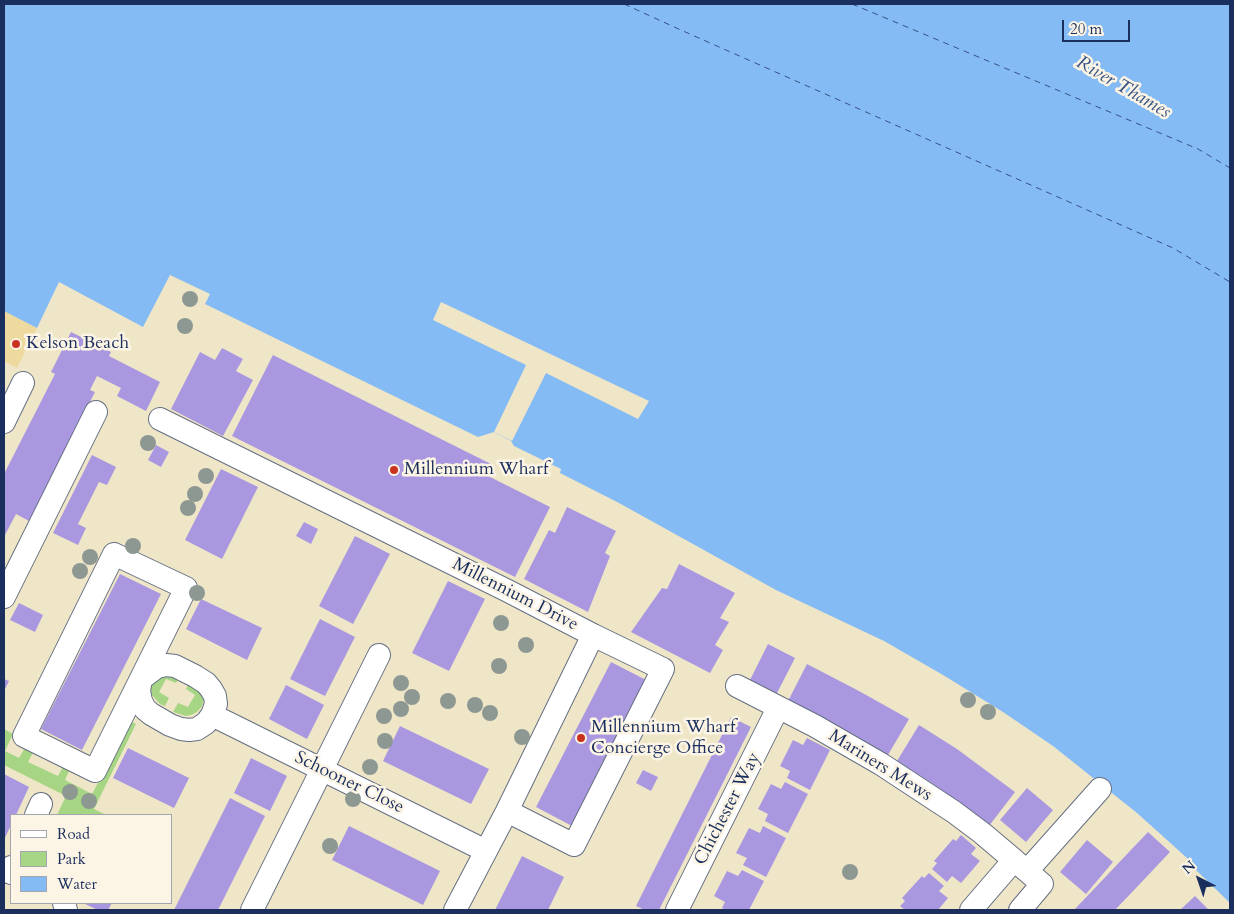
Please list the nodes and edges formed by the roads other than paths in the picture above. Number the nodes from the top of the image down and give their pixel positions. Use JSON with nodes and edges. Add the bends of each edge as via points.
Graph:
{"nodes":[{"id":1,"x":23,"y":383,"type":"dead end"},
{"id":2,"x":96,"y":412,"type":"dead end"},
{"id":3,"x":160,"y":418,"type":"dead end"},
{"id":4,"x":4,"y":422,"type":"edge"},
{"id":5,"x":4,"y":597,"type":"edge"},
{"id":6,"x":593,"y":634,"type":"junction"},
{"id":7,"x":379,"y":655,"type":"dead end"},
{"id":8,"x":141,"y":680,"type":"junction"},
{"id":9,"x":737,"y":686,"type":"dead end"},
{"id":10,"x":778,"y":708,"type":"junction"},
{"id":11,"x":212,"y":715,"type":"junction"},
{"id":12,"x":322,"y":770,"type":"junction"},
{"id":13,"x":1100,"y":789,"type":"dead end"},
{"id":14,"x":506,"y":811,"type":"junction"},
{"id":15,"x":486,"y":851,"type":"junction"},
{"id":16,"x":1021,"y":866,"type":"junction"},
{"id":17,"x":252,"y":910,"type":"edge"},
{"id":18,"x":455,"y":910,"type":"edge"},
{"id":19,"x":677,"y":910,"type":"edge"},
{"id":20,"x":971,"y":910,"type":"edge"},
{"id":21,"x":1020,"y":910,"type":"edge"}],
"edges":[{"from":1,"to":4,"type":"street"},
{"from":2,"to":5,"type":"street"},
{"from":3,"to":6,"type":"street","name":"Millennium Drive"},
{"from":6,"to":14,"type":"street","name":"Millennium Drive"},
{"from":6,"to":14,"type":"street","via":[[663,669],[574,845]]},
{"from":7,"to":12,"type":"street"},
{"from":8,"to":8,"type":"street","via":[[186,588],[114,554],[24,736],[95,771]]},
{"from":8,"to":11,"type":"street","via":[[139,691],[145,709],[170,725],[197,729]]},
{"from":8,"to":11,"type":"street","via":[[157,667],[175,666],[212,688],[216,704]]},
{"from":9,"to":10,"type":"street","name":"Mariners Mews"},
{"from":10,"to":16,"type":"street","name":"Mariners Mews","via":[[886,767],[954,812]]},
{"from":10,"to":19,"type":"street","name":"Chichester Way"},
{"from":11,"to":12,"type":"street","name":"Schooner Close"},
{"from":12,"to":15,"type":"street","name":"Schooner Close"},
{"from":12,"to":17,"type":"street"},
{"from":13,"to":16,"type":"street"},
{"from":14,"to":15,"type":"street","name":"Millennium Drive"},
{"from":15,"to":18,"type":"street","name":"Millennium Drive"},
{"from":16,"to":20,"type":"street"},
{"from":16,"to":21,"type":"street","name":"Mariners Mews","via":[[1042,884]]}]}
